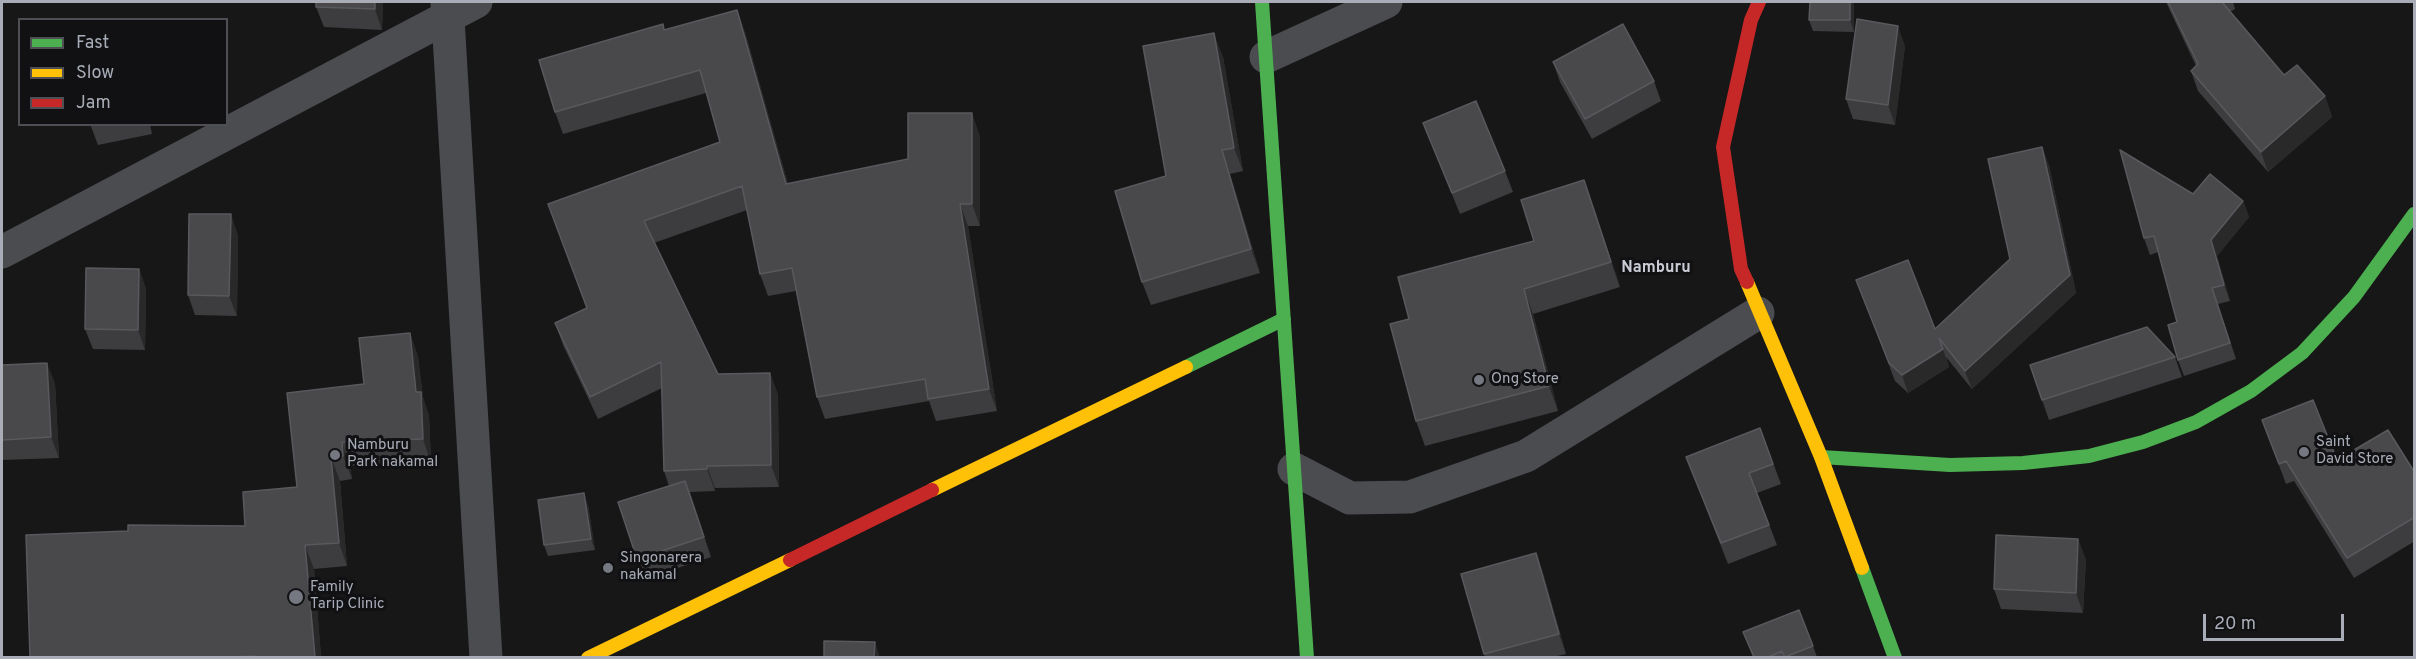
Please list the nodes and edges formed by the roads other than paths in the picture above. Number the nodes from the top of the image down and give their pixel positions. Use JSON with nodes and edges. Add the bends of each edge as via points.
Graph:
{"nodes":[{"id":1,"x":477,"y":2,"type":"edge"},
{"id":2,"x":1262,"y":2,"type":"edge"},
{"id":3,"x":1386,"y":2,"type":"edge"},
{"id":4,"x":1759,"y":2,"type":"edge"},
{"id":5,"x":447,"y":9,"type":"edge"},
{"id":6,"x":1266,"y":57,"type":"junction"},
{"id":7,"x":2415,"y":214,"type":"edge"},
{"id":8,"x":2,"y":252,"type":"edge"},
{"id":9,"x":1758,"y":313,"type":"junction"},
{"id":10,"x":1284,"y":319,"type":"junction"},
{"id":11,"x":1821,"y":457,"type":"junction"},
{"id":12,"x":1294,"y":469,"type":"junction"},
{"id":13,"x":486,"y":657,"type":"edge"},
{"id":14,"x":588,"y":657,"type":"edge"},
{"id":15,"x":1307,"y":657,"type":"edge"},
{"id":16,"x":1894,"y":657,"type":"edge"}],
"edges":[{"from":1,"to":5,"type":"street"},
{"from":2,"to":6,"type":"street"},
{"from":3,"to":6,"type":"street"},
{"from":4,"to":9,"type":"street","via":[[1751,20],[1724,147],[1741,269]]},
{"from":5,"to":8,"type":"street"},
{"from":5,"to":13,"type":"street"},
{"from":6,"to":10,"type":"street"},
{"from":7,"to":11,"type":"street","via":[[2354,297],[2302,353],[2251,391],[2196,422],[2143,442],[2089,456],[2023,463],[1950,465]]},
{"from":9,"to":11,"type":"street"},
{"from":9,"to":12,"type":"street","via":[[1526,456],[1410,497],[1350,498]]},
{"from":10,"to":12,"type":"street"},
{"from":10,"to":14,"type":"street"},
{"from":11,"to":16,"type":"street"},
{"from":12,"to":15,"type":"street"}]}
